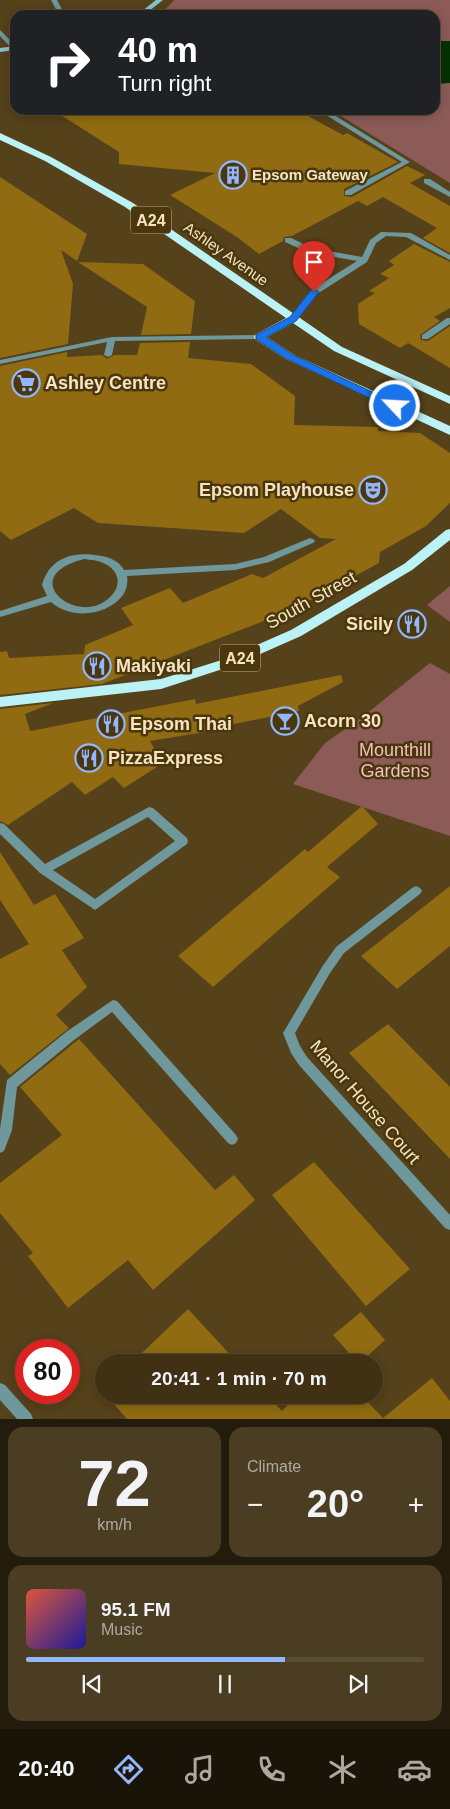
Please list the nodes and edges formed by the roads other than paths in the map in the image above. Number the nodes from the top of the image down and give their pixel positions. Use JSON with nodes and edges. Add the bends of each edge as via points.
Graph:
{"nodes":[{"id":1,"x":160,"y":0,"type":"edge"},
{"id":2,"x":147,"y":10,"type":"edge"},
{"id":3,"x":0,"y":32,"type":"edge"},
{"id":4,"x":10,"y":43,"type":"edge"},
{"id":5,"x":329,"y":115,"type":"edge"},
{"id":6,"x":0,"y":136,"type":"edge"},
{"id":7,"x":427,"y":181,"type":"dead end"},
{"id":8,"x":348,"y":193,"type":"dead end"},
{"id":9,"x":450,"y":195,"type":"edge"},
{"id":10,"x":288,"y":240,"type":"dead end"},
{"id":11,"x":450,"y":258,"type":"edge"},
{"id":12,"x":364,"y":260,"type":"junction"},
{"id":13,"x":293,"y":319,"type":"junction"},
{"id":14,"x":450,"y":320,"type":"edge"},
{"id":15,"x":259,"y":337,"type":"junction"},
{"id":16,"x":425,"y":337,"type":"dead end"},
{"id":17,"x":112,"y":339,"type":"junction"},
{"id":18,"x":108,"y":355,"type":"dead end"},
{"id":19,"x":0,"y":362,"type":"edge"},
{"id":20,"x":437,"y":393,"type":"junction"},
{"id":21,"x":450,"y":393,"type":"edge"},
{"id":22,"x":450,"y":400,"type":"edge"},
{"id":23,"x":450,"y":431,"type":"edge"},
{"id":24,"x":448,"y":537,"type":"edge"},
{"id":25,"x":310,"y":540,"type":"dead end"},
{"id":26,"x":122,"y":573,"type":"junction"},
{"id":27,"x":52,"y":598,"type":"junction"},
{"id":28,"x":0,"y":614,"type":"edge"},
{"id":29,"x":0,"y":702,"type":"edge"},
{"id":30,"x":0,"y":828,"type":"edge"},
{"id":31,"x":44,"y":870,"type":"junction"},
{"id":32,"x":416,"y":891,"type":"dead end"},
{"id":33,"x":232,"y":1139,"type":"dead end"},
{"id":34,"x":0,"y":1147,"type":"edge"},
{"id":35,"x":450,"y":1224,"type":"edge"},
{"id":36,"x":0,"y":1390,"type":"edge"},
{"id":37,"x":26,"y":1419,"type":"edge"}],
"edges":[{"from":1,"to":2,"type":"main road"},
{"from":3,"to":4,"type":"street"},
{"from":5,"to":8,"type":"street","via":[[407,162]]},
{"from":6,"to":13,"type":"highway","name":"Ashley Avenue","number":"A24","via":[[48,159],[129,206]]},
{"from":7,"to":9,"type":"street"},
{"from":10,"to":12,"type":"street","via":[[310,250]]},
{"from":11,"to":12,"type":"street","via":[[408,235],[384,234],[373,242]]},
{"from":12,"to":13,"type":"street","via":[[314,292]]},
{"from":13,"to":15,"type":"highway"},
{"from":13,"to":20,"type":"highway","name":"Ashley Avenue","number":"A24","via":[[338,349],[388,374]]},
{"from":14,"to":16,"type":"street"},
{"from":15,"to":17,"type":"street"},
{"from":15,"to":23,"type":"highway","via":[[290,357]]},
{"from":17,"to":18,"type":"street"},
{"from":17,"to":19,"type":"street"},
{"from":20,"to":21,"type":"highway","name":"Ashley Avenue","number":"A24"},
{"from":20,"to":22,"type":"highway","name":"Ashley Avenue","number":"A24"},
{"from":24,"to":29,"type":"highway","name":"South Street","number":"A24","via":[[408,567],[296,632],[230,662],[161,684]]},
{"from":25,"to":26,"type":"street","via":[[266,560],[235,567]]},
{"from":26,"to":27,"type":"street","via":[[124,581],[117,598],[97,608],[73,609]]},
{"from":26,"to":27,"type":"street","via":[[116,566],[96,557],[72,558],[61,563],[48,578]]},
{"from":27,"to":28,"type":"street"},
{"from":30,"to":31,"type":"street"},
{"from":31,"to":31,"type":"street","via":[[149,811],[182,841],[95,905]]},
{"from":32,"to":35,"type":"street","name":"Manor House Court","via":[[340,950],[289,1033],[303,1061]]},
{"from":33,"to":34,"type":"street","via":[[114,1005],[11,1084],[6,1130]]},
{"from":36,"to":37,"type":"street"}]}
